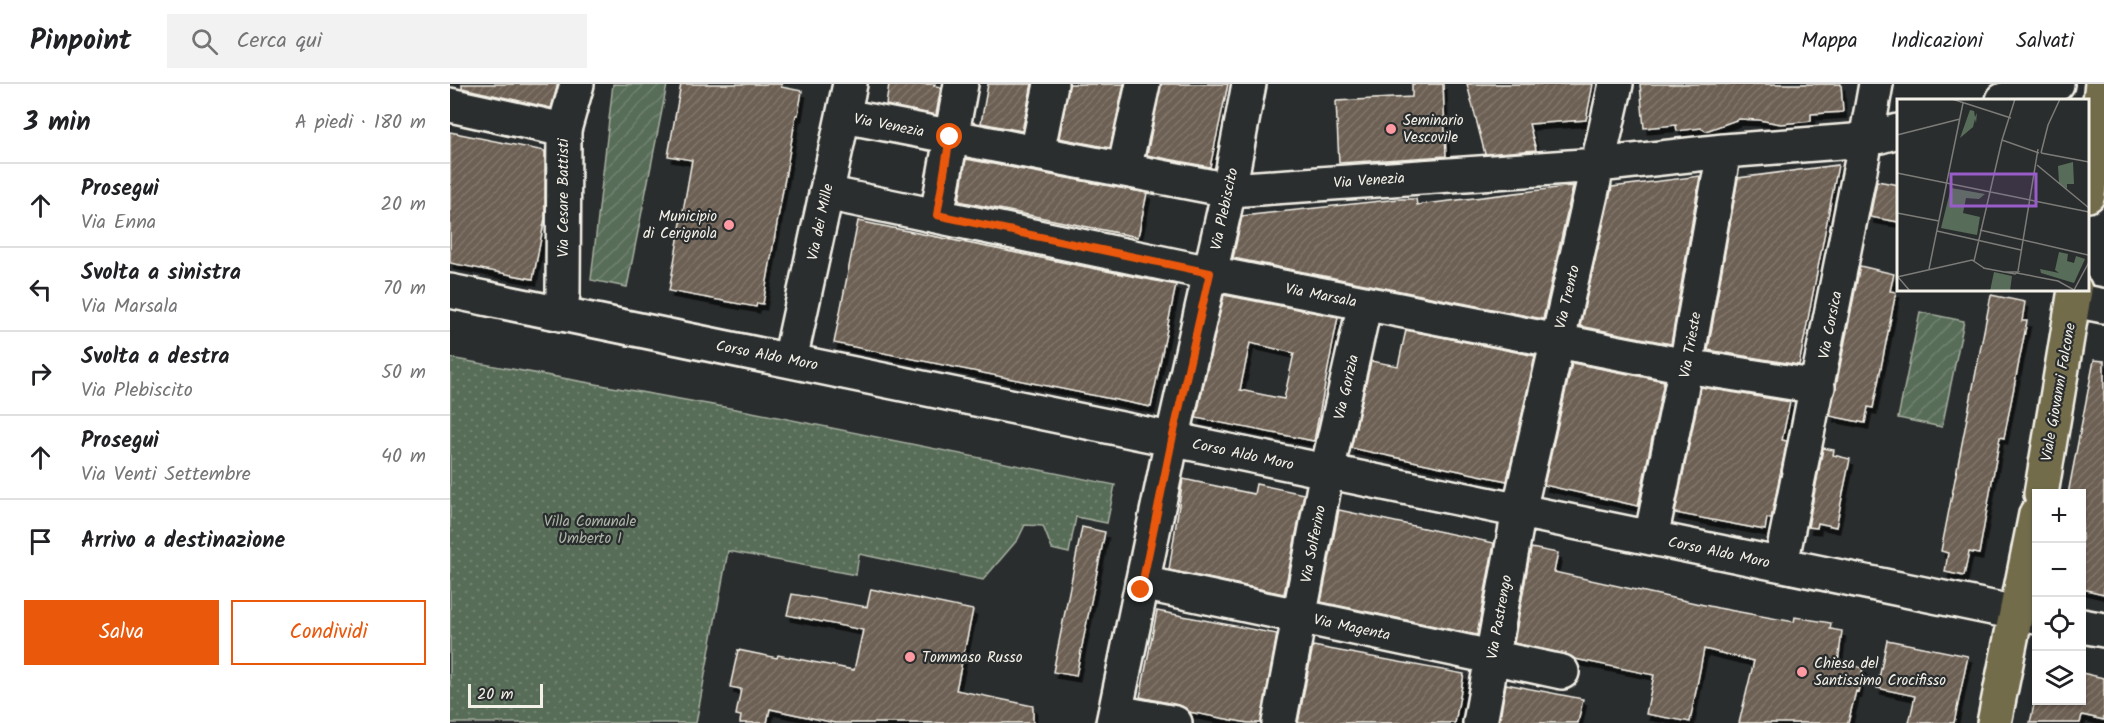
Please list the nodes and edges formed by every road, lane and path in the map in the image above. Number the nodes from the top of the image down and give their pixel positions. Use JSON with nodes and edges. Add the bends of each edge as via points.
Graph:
{"nodes":[{"id":1,"x":577,"y":84,"type":"edge"},
{"id":2,"x":850,"y":84,"type":"edge"},
{"id":3,"x":961,"y":84,"type":"edge"},
{"id":4,"x":1051,"y":84,"type":"edge"},
{"id":5,"x":1143,"y":84,"type":"edge"},
{"id":6,"x":1249,"y":84,"type":"edge"},
{"id":7,"x":1616,"y":84,"type":"edge"},
{"id":8,"x":1875,"y":84,"type":"edge"},
{"id":9,"x":2057,"y":84,"type":"edge"},
{"id":10,"x":2102,"y":84,"type":"edge"},
{"id":11,"x":2006,"y":99,"type":"edge"},
{"id":12,"x":450,"y":105,"type":"edge"},
{"id":13,"x":844,"y":116,"type":"junction"},
{"id":14,"x":564,"y":130,"type":"junction"},
{"id":15,"x":1897,"y":131,"type":"edge"},
{"id":16,"x":950,"y":137,"type":"junction"},
{"id":17,"x":1866,"y":140,"type":"junction"},
{"id":18,"x":1724,"y":151,"type":"junction"},
{"id":19,"x":1037,"y":153,"type":"junction"},
{"id":20,"x":1598,"y":165,"type":"junction"},
{"id":21,"x":1124,"y":170,"type":"junction"},
{"id":22,"x":2089,"y":187,"type":"edge"},
{"id":23,"x":1229,"y":190,"type":"junction"},
{"id":24,"x":826,"y":193,"type":"junction"},
{"id":25,"x":937,"y":215,"type":"junction"},
{"id":26,"x":1210,"y":273,"type":"junction"},
{"id":27,"x":450,"y":291,"type":"edge"},
{"id":28,"x":2085,"y":298,"type":"edge"},
{"id":29,"x":1365,"y":303,"type":"junction"},
{"id":30,"x":560,"y":314,"type":"junction"},
{"id":31,"x":1557,"y":341,"type":"junction"},
{"id":32,"x":790,"y":360,"type":"junction"},
{"id":33,"x":1686,"y":366,"type":"junction"},
{"id":34,"x":1818,"y":387,"type":"junction"},
{"id":35,"x":1172,"y":440,"type":"junction"},
{"id":36,"x":1327,"y":471,"type":"junction"},
{"id":37,"x":2041,"y":489,"type":"edge"},
{"id":38,"x":1519,"y":511,"type":"junction"},
{"id":39,"x":1651,"y":538,"type":"junction"},
{"id":40,"x":2034,"y":543,"type":"edge"},
{"id":41,"x":1781,"y":564,"type":"junction"},
{"id":42,"x":1142,"y":583,"type":"junction"},
{"id":43,"x":2027,"y":615,"type":"edge"},
{"id":44,"x":1299,"y":616,"type":"junction"},
{"id":45,"x":2086,"y":627,"type":"edge"},
{"id":46,"x":2104,"y":630,"type":"edge"},
{"id":47,"x":1492,"y":657,"type":"junction"},
{"id":48,"x":1562,"y":672,"type":"dead end"},
{"id":49,"x":1114,"y":717,"type":"edge"},
{"id":50,"x":1175,"y":723,"type":"edge"},
{"id":51,"x":1279,"y":723,"type":"edge"},
{"id":52,"x":1480,"y":723,"type":"edge"},
{"id":53,"x":1994,"y":723,"type":"edge"}],
"edges":[{"from":1,"to":14,"type":"street","name":"Via Cesare Battisti"},
{"from":2,"to":13,"type":"street","name":"Via dei Mille"},
{"from":3,"to":16,"type":"street"},
{"from":4,"to":19,"type":"street"},
{"from":5,"to":21,"type":"street"},
{"from":6,"to":23,"type":"street","name":"Via Plebiscito"},
{"from":7,"to":20,"type":"street","name":"Via Trento"},
{"from":8,"to":17,"type":"street","name":"Via Corsica"},
{"from":9,"to":11,"type":"street"},
{"from":10,"to":22,"type":"main road"},
{"from":12,"to":14,"type":"street"},
{"from":13,"to":16,"type":"street","name":"Via Venezia"},
{"from":13,"to":24,"type":"street","name":"Via dei Mille"},
{"from":14,"to":30,"type":"street","name":"Via Cesare Battisti"},
{"from":15,"to":17,"type":"street","name":"Via Venezia"},
{"from":16,"to":19,"type":"street","name":"Via Venezia"},
{"from":16,"to":25,"type":"street"},
{"from":17,"to":18,"type":"street","name":"Via Venezia"},
{"from":17,"to":34,"type":"street","name":"Via Corsica"},
{"from":18,"to":20,"type":"street","name":"Via Venezia"},
{"from":18,"to":33,"type":"street","name":"Via Trieste"},
{"from":19,"to":21,"type":"street","name":"Via Venezia"},
{"from":20,"to":23,"type":"street","name":"Via Venezia"},
{"from":20,"to":31,"type":"street","name":"Via Trento"},
{"from":21,"to":23,"type":"street","name":"Via Venezia"},
{"from":23,"to":26,"type":"street","name":"Via Plebiscito"},
{"from":24,"to":25,"type":"street","name":"Via Marsala"},
{"from":24,"to":32,"type":"street","name":"Via dei Mille"},
{"from":25,"to":26,"type":"street","name":"Via Marsala"},
{"from":26,"to":29,"type":"street","name":"Via Marsala"},
{"from":26,"to":35,"type":"street","name":"Via Plebiscito"},
{"from":27,"to":30,"type":"street","name":"Corso Aldo Moro"},
{"from":28,"to":37,"type":"main road","name":"Viale Giovanni Falcone"},
{"from":29,"to":31,"type":"street","name":"Via Marsala"},
{"from":29,"to":36,"type":"street","name":"Via Gorizia"},
{"from":30,"to":32,"type":"street","name":"Corso Aldo Moro"},
{"from":31,"to":33,"type":"street","name":"Via Marsala"},
{"from":31,"to":38,"type":"street","name":"Via Trento"},
{"from":32,"to":35,"type":"street","name":"Corso Aldo Moro"},
{"from":33,"to":34,"type":"street","name":"Via Marsala"},
{"from":33,"to":39,"type":"street","name":"Via Trieste"},
{"from":34,"to":41,"type":"street","name":"Via Corsica"},
{"from":35,"to":36,"type":"street","name":"Corso Aldo Moro"},
{"from":35,"to":42,"type":"street","name":"Via Plebiscito"},
{"from":36,"to":38,"type":"street","name":"Corso Aldo Moro"},
{"from":36,"to":44,"type":"street","name":"Via Solferino"},
{"from":38,"to":39,"type":"street","name":"Corso Aldo Moro"},
{"from":38,"to":47,"type":"street","name":"Via Pastrengo"},
{"from":39,"to":41,"type":"street","name":"Corso Aldo Moro"},
{"from":40,"to":43,"type":"main road"},
{"from":41,"to":43,"type":"street","name":"Corso Aldo Moro"},
{"from":42,"to":44,"type":"street","name":"Via Magenta"},
{"from":42,"to":49,"type":"street","name":"Via Plebiscito"},
{"from":43,"to":53,"type":"main road"},
{"from":44,"to":47,"type":"street","name":"Via Magenta"},
{"from":44,"to":51,"type":"street","name":"Via Solferino"},
{"from":45,"to":46,"type":"street"},
{"from":47,"to":48,"type":"street","name":"Via Magenta"},
{"from":47,"to":52,"type":"street","name":"Via Pastrengo"},
{"from":49,"to":50,"type":"street"}]}
